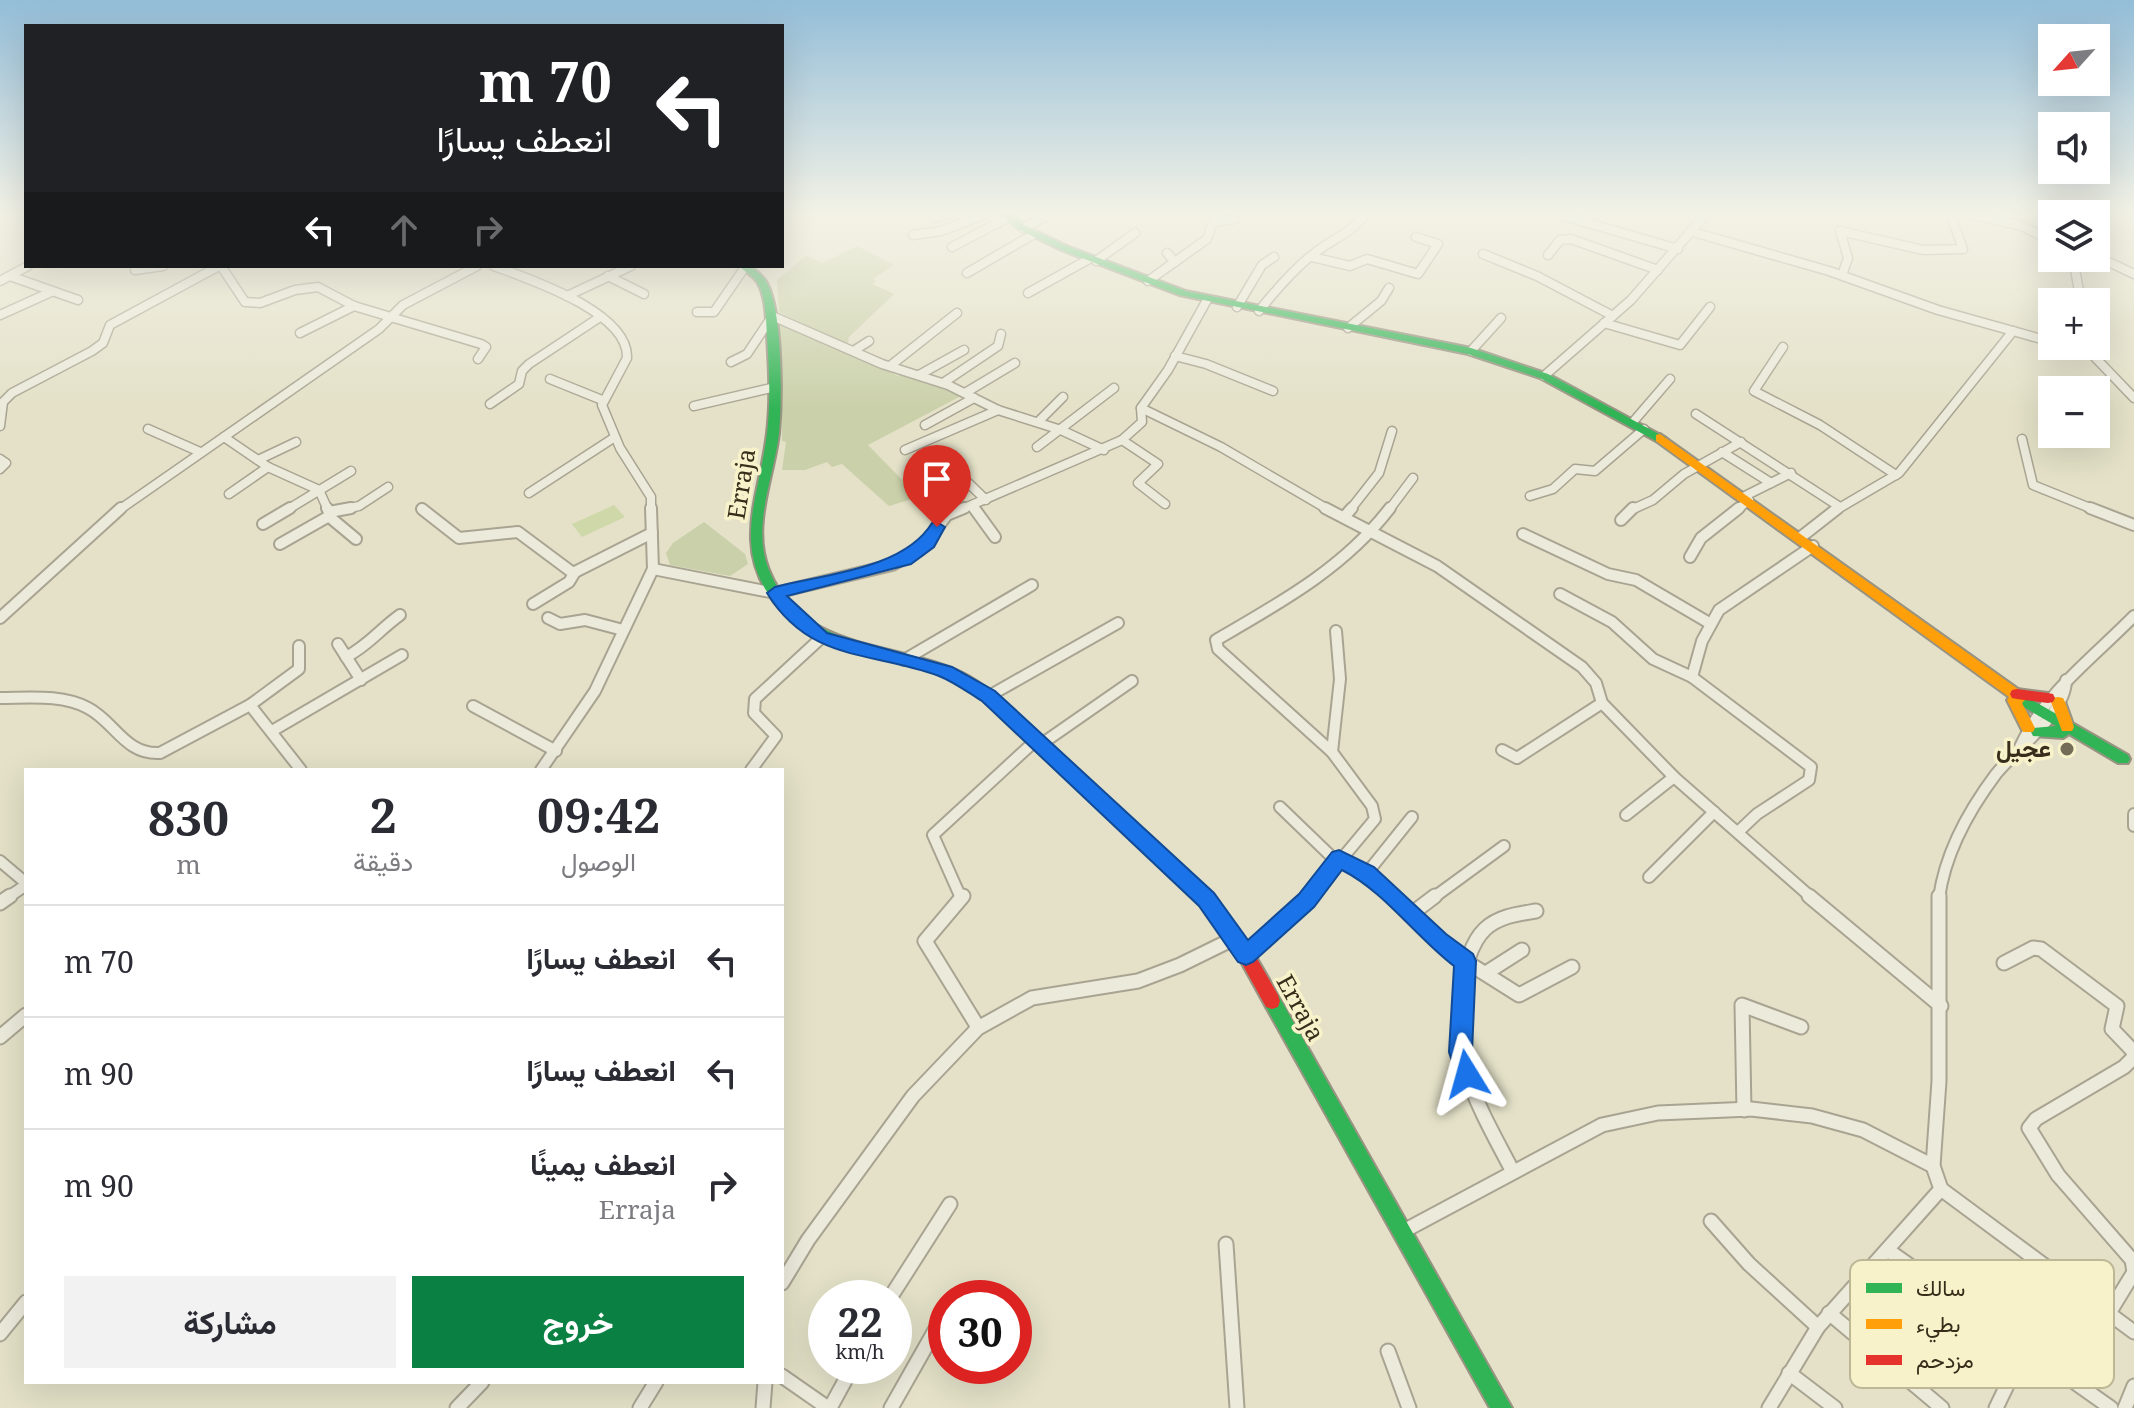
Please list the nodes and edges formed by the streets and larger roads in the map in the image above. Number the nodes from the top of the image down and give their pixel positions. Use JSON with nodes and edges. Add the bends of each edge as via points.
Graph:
{"nodes":[{"id":1,"x":17,"y":279,"type":"edge"},
{"id":2,"x":196,"y":279,"type":"edge"},
{"id":3,"x":229,"y":279,"type":"edge"},
{"id":4,"x":453,"y":279,"type":"edge"},
{"id":5,"x":525,"y":279,"type":"edge"},
{"id":6,"x":602,"y":279,"type":"edge"},
{"id":7,"x":613,"y":279,"type":"edge"},
{"id":8,"x":733,"y":279,"type":"edge"},
{"id":9,"x":756,"y":279,"type":"edge"},
{"id":10,"x":1056,"y":279,"type":"edge"},
{"id":11,"x":1142,"y":279,"type":"edge"},
{"id":12,"x":1151,"y":279,"type":"edge"},
{"id":13,"x":1254,"y":279,"type":"edge"},
{"id":14,"x":1291,"y":279,"type":"edge"},
{"id":15,"x":1542,"y":279,"type":"edge"},
{"id":16,"x":1649,"y":279,"type":"edge"},
{"id":17,"x":1852,"y":279,"type":"edge"},
{"id":18,"x":1148,"y":281,"type":"junction"},
{"id":19,"x":1389,"y":288,"type":"dead end"},
{"id":20,"x":51,"y":292,"type":"junction"},
{"id":21,"x":1028,"y":293,"type":"dead end"},
{"id":22,"x":644,"y":294,"type":"dead end"},
{"id":23,"x":567,"y":296,"type":"junction"},
{"id":24,"x":78,"y":300,"type":"dead end"},
{"id":25,"x":1207,"y":300,"type":"junction"},
{"id":26,"x":354,"y":306,"type":"junction"},
{"id":27,"x":1237,"y":307,"type":"junction"},
{"id":28,"x":1710,"y":307,"type":"dead end"},
{"id":29,"x":1259,"y":311,"type":"junction"},
{"id":30,"x":697,"y":312,"type":"dead end"},
{"id":31,"x":957,"y":313,"type":"dead end"},
{"id":32,"x":0,"y":315,"type":"edge"},
{"id":33,"x":1613,"y":316,"type":"junction"},
{"id":34,"x":600,"y":317,"type":"junction"},
{"id":35,"x":390,"y":318,"type":"junction"},
{"id":36,"x":770,"y":318,"type":"junction"},
{"id":37,"x":1501,"y":318,"type":"dead end"},
{"id":38,"x":1604,"y":323,"type":"junction"},
{"id":39,"x":1348,"y":328,"type":"junction"},
{"id":40,"x":2013,"y":331,"type":"junction"},
{"id":41,"x":300,"y":333,"type":"dead end"},
{"id":42,"x":1001,"y":334,"type":"dead end"},
{"id":43,"x":2038,"y":338,"type":"edge"},
{"id":44,"x":869,"y":341,"type":"dead end"},
{"id":45,"x":1783,"y":347,"type":"dead end"},
{"id":46,"x":855,"y":350,"type":"junction"},
{"id":47,"x":964,"y":350,"type":"dead end"},
{"id":48,"x":1471,"y":351,"type":"junction"},
{"id":49,"x":1175,"y":356,"type":"junction"},
{"id":50,"x":478,"y":359,"type":"dead end"},
{"id":51,"x":2098,"y":360,"type":"edge"},
{"id":52,"x":731,"y":362,"type":"dead end"},
{"id":53,"x":1015,"y":363,"type":"dead end"},
{"id":54,"x":890,"y":366,"type":"junction"},
{"id":55,"x":919,"y":375,"type":"junction"},
{"id":56,"x":1544,"y":376,"type":"junction"},
{"id":57,"x":550,"y":379,"type":"dead end"},
{"id":58,"x":1670,"y":379,"type":"dead end"},
{"id":59,"x":943,"y":383,"type":"junction"},
{"id":60,"x":771,"y":388,"type":"junction"},
{"id":61,"x":1114,"y":388,"type":"dead end"},
{"id":62,"x":1273,"y":391,"type":"dead end"},
{"id":63,"x":965,"y":393,"type":"junction"},
{"id":64,"x":1063,"y":397,"type":"dead end"},
{"id":65,"x":974,"y":398,"type":"junction"},
{"id":66,"x":2134,"y":398,"type":"edge"},
{"id":67,"x":602,"y":400,"type":"junction"},
{"id":68,"x":490,"y":404,"type":"dead end"},
{"id":69,"x":694,"y":406,"type":"dead end"},
{"id":70,"x":1141,"y":408,"type":"junction"},
{"id":71,"x":0,"y":410,"type":"edge"},
{"id":72,"x":998,"y":410,"type":"junction"},
{"id":73,"x":1696,"y":414,"type":"dead end"},
{"id":74,"x":1038,"y":422,"type":"junction"},
{"id":75,"x":925,"y":425,"type":"dead end"},
{"id":76,"x":1638,"y":425,"type":"junction"},
{"id":77,"x":0,"y":426,"type":"edge"},
{"id":78,"x":148,"y":429,"type":"dead end"},
{"id":79,"x":1061,"y":430,"type":"junction"},
{"id":80,"x":1392,"y":431,"type":"dead end"},
{"id":81,"x":224,"y":437,"type":"junction"},
{"id":82,"x":615,"y":437,"type":"junction"},
{"id":83,"x":2022,"y":439,"type":"dead end"},
{"id":84,"x":1122,"y":440,"type":"junction"},
{"id":85,"x":296,"y":442,"type":"dead end"},
{"id":86,"x":1741,"y":442,"type":"junction"},
{"id":87,"x":1037,"y":447,"type":"dead end"},
{"id":88,"x":905,"y":450,"type":"dead end"},
{"id":89,"x":1104,"y":450,"type":"junction"},
{"id":90,"x":200,"y":452,"type":"junction"},
{"id":91,"x":1722,"y":452,"type":"junction"},
{"id":92,"x":0,"y":459,"type":"edge"},
{"id":93,"x":258,"y":460,"type":"junction"},
{"id":94,"x":1698,"y":466,"type":"junction"},
{"id":95,"x":268,"y":467,"type":"junction"},
{"id":96,"x":0,"y":469,"type":"edge"},
{"id":97,"x":351,"y":471,"type":"dead end"},
{"id":98,"x":1791,"y":473,"type":"junction"},
{"id":99,"x":1896,"y":475,"type":"junction"},
{"id":100,"x":962,"y":477,"type":"dead end"},
{"id":101,"x":1413,"y":478,"type":"dead end"},
{"id":102,"x":1771,"y":483,"type":"junction"},
{"id":103,"x":388,"y":487,"type":"dead end"},
{"id":104,"x":319,"y":490,"type":"junction"},
{"id":105,"x":529,"y":493,"type":"dead end"},
{"id":106,"x":229,"y":494,"type":"dead end"},
{"id":107,"x":1530,"y":496,"type":"dead end"},
{"id":108,"x":1746,"y":498,"type":"junction"},
{"id":109,"x":986,"y":500,"type":"junction"},
{"id":110,"x":1165,"y":504,"type":"dead end"},
{"id":111,"x":973,"y":506,"type":"junction"},
{"id":112,"x":1840,"y":507,"type":"junction"},
{"id":113,"x":422,"y":509,"type":"dead end"},
{"id":114,"x":330,"y":514,"type":"junction"},
{"id":115,"x":1345,"y":516,"type":"junction"},
{"id":116,"x":1621,"y":520,"type":"dead end"},
{"id":117,"x":263,"y":524,"type":"dead end"},
{"id":118,"x":2134,"y":525,"type":"edge"},
{"id":119,"x":1373,"y":530,"type":"junction"},
{"id":120,"x":652,"y":533,"type":"junction"},
{"id":121,"x":1523,"y":534,"type":"dead end"},
{"id":122,"x":995,"y":537,"type":"dead end"},
{"id":123,"x":356,"y":539,"type":"dead end"},
{"id":124,"x":1807,"y":541,"type":"junction"},
{"id":125,"x":280,"y":544,"type":"dead end"},
{"id":126,"x":1690,"y":557,"type":"dead end"},
{"id":127,"x":653,"y":569,"type":"junction"},
{"id":128,"x":575,"y":572,"type":"junction"},
{"id":129,"x":1032,"y":585,"type":"dead end"},
{"id":130,"x":775,"y":593,"type":"junction"},
{"id":131,"x":1560,"y":594,"type":"dead end"},
{"id":132,"x":533,"y":604,"type":"dead end"},
{"id":133,"x":400,"y":615,"type":"dead end"},
{"id":134,"x":2134,"y":616,"type":"edge"},
{"id":135,"x":0,"y":618,"type":"edge"},
{"id":136,"x":548,"y":618,"type":"dead end"},
{"id":137,"x":1118,"y":623,"type":"dead end"},
{"id":138,"x":1711,"y":624,"type":"junction"},
{"id":139,"x":623,"y":630,"type":"junction"},
{"id":140,"x":1336,"y":631,"type":"dead end"},
{"id":141,"x":821,"y":638,"type":"junction"},
{"id":142,"x":338,"y":644,"type":"dead end"},
{"id":143,"x":299,"y":646,"type":"dead end"},
{"id":144,"x":402,"y":655,"type":"dead end"},
{"id":145,"x":346,"y":657,"type":"junction"},
{"id":146,"x":904,"y":660,"type":"junction"},
{"id":147,"x":1692,"y":677,"type":"junction"},
{"id":148,"x":361,"y":680,"type":"junction"},
{"id":149,"x":1132,"y":681,"type":"dead end"},
{"id":150,"x":989,"y":696,"type":"junction"},
{"id":151,"x":2014,"y":697,"type":"junction"},
{"id":152,"x":0,"y":698,"type":"edge"},
{"id":153,"x":2053,"y":700,"type":"junction"},
{"id":154,"x":1602,"y":703,"type":"junction"},
{"id":155,"x":250,"y":705,"type":"junction"},
{"id":156,"x":473,"y":706,"type":"dead end"},
{"id":157,"x":2039,"y":721,"type":"junction"},
{"id":158,"x":272,"y":731,"type":"junction"},
{"id":159,"x":2066,"y":731,"type":"junction"},
{"id":160,"x":1038,"y":742,"type":"junction"},
{"id":161,"x":1502,"y":750,"type":"dead end"},
{"id":162,"x":556,"y":751,"type":"junction"},
{"id":163,"x":1332,"y":752,"type":"junction"},
{"id":164,"x":2128,"y":762,"type":"edge"},
{"id":165,"x":300,"y":768,"type":"edge"},
{"id":166,"x":543,"y":768,"type":"edge"},
{"id":167,"x":752,"y":768,"type":"edge"},
{"id":168,"x":1674,"y":777,"type":"junction"},
{"id":169,"x":1280,"y":807,"type":"dead end"},
{"id":170,"x":1714,"y":812,"type":"junction"},
{"id":171,"x":2134,"y":814,"type":"edge"},
{"id":172,"x":1626,"y":815,"type":"dead end"},
{"id":173,"x":1412,"y":817,"type":"dead end"},
{"id":174,"x":2134,"y":826,"type":"edge"},
{"id":175,"x":1738,"y":832,"type":"junction"},
{"id":176,"x":1504,"y":846,"type":"dead end"},
{"id":177,"x":1338,"y":860,"type":"junction"},
{"id":178,"x":0,"y":861,"type":"edge"},
{"id":179,"x":1367,"y":873,"type":"junction"},
{"id":180,"x":1649,"y":877,"type":"dead end"},
{"id":181,"x":24,"y":882,"type":"edge"},
{"id":182,"x":24,"y":885,"type":"edge"},
{"id":183,"x":0,"y":903,"type":"edge"},
{"id":184,"x":1536,"y":911,"type":"dead end"},
{"id":185,"x":1410,"y":915,"type":"junction"},
{"id":186,"x":1235,"y":938,"type":"junction"},
{"id":187,"x":1522,"y":950,"type":"dead end"},
{"id":188,"x":1246,"y":955,"type":"junction"},
{"id":189,"x":1465,"y":961,"type":"junction"},
{"id":190,"x":2004,"y":963,"type":"dead end"},
{"id":191,"x":1572,"y":967,"type":"dead end"},
{"id":192,"x":1486,"y":973,"type":"junction"},
{"id":193,"x":1941,"y":1006,"type":"junction"},
{"id":194,"x":24,"y":1017,"type":"edge"},
{"id":195,"x":978,"y":1027,"type":"junction"},
{"id":196,"x":1801,"y":1027,"type":"dead end"},
{"id":197,"x":0,"y":1037,"type":"edge"},
{"id":198,"x":1744,"y":1110,"type":"junction"},
{"id":199,"x":1933,"y":1166,"type":"junction"},
{"id":200,"x":1513,"y":1172,"type":"junction"},
{"id":201,"x":1941,"y":1189,"type":"junction"},
{"id":202,"x":950,"y":1204,"type":"dead end"},
{"id":203,"x":1711,"y":1221,"type":"dead end"},
{"id":204,"x":1400,"y":1233,"type":"junction"},
{"id":205,"x":1226,"y":1244,"type":"dead end"},
{"id":206,"x":1889,"y":1251,"type":"junction"},
{"id":207,"x":1880,"y":1260,"type":"edge"},
{"id":208,"x":1902,"y":1260,"type":"edge"},
{"id":209,"x":2037,"y":1260,"type":"edge"},
{"id":210,"x":2134,"y":1272,"type":"edge"},
{"id":211,"x":784,"y":1279,"type":"edge"},
{"id":212,"x":901,"y":1280,"type":"edge"},
{"id":213,"x":1850,"y":1291,"type":"edge"},
{"id":214,"x":24,"y":1304,"type":"edge"},
{"id":215,"x":2114,"y":1305,"type":"edge"},
{"id":216,"x":1829,"y":1313,"type":"junction"},
{"id":217,"x":2114,"y":1317,"type":"edge"},
{"id":218,"x":1818,"y":1327,"type":"junction"},
{"id":219,"x":1850,"y":1332,"type":"edge"},
{"id":220,"x":2134,"y":1332,"type":"edge"},
{"id":221,"x":0,"y":1334,"type":"edge"},
{"id":222,"x":928,"y":1343,"type":"edge"},
{"id":223,"x":1388,"y":1351,"type":"dead end"},
{"id":224,"x":1789,"y":1373,"type":"junction"},
{"id":225,"x":784,"y":1377,"type":"edge"},
{"id":226,"x":480,"y":1384,"type":"edge"},
{"id":227,"x":655,"y":1384,"type":"edge"},
{"id":228,"x":765,"y":1384,"type":"edge"},
{"id":229,"x":843,"y":1384,"type":"edge"},
{"id":230,"x":2134,"y":1386,"type":"edge"},
{"id":231,"x":1910,"y":1388,"type":"edge"},
{"id":232,"x":2006,"y":1388,"type":"edge"},
{"id":233,"x":2082,"y":1388,"type":"edge"},
{"id":234,"x":1925,"y":1402,"type":"edge"},
{"id":235,"x":457,"y":1408,"type":"edge"},
{"id":236,"x":640,"y":1408,"type":"edge"},
{"id":237,"x":763,"y":1408,"type":"edge"},
{"id":238,"x":829,"y":1408,"type":"edge"},
{"id":239,"x":891,"y":1408,"type":"edge"},
{"id":240,"x":1237,"y":1408,"type":"edge"},
{"id":241,"x":1409,"y":1408,"type":"edge"},
{"id":242,"x":1502,"y":1408,"type":"edge"},
{"id":243,"x":1769,"y":1408,"type":"edge"},
{"id":244,"x":1835,"y":1408,"type":"edge"},
{"id":245,"x":1942,"y":1408,"type":"edge"},
{"id":246,"x":1996,"y":1408,"type":"edge"},
{"id":247,"x":2111,"y":1408,"type":"edge"},
{"id":248,"x":2125,"y":1408,"type":"edge"}],
"edges":[{"from":1,"to":20,"type":"street"},
{"from":2,"to":71,"type":"street","via":[[110,325],[99,346],[12,393]]},
{"from":3,"to":26,"type":"street","via":[[245,302],[260,303],[312,287]]},
{"from":4,"to":35,"type":"street","via":[[403,305]]},
{"from":5,"to":23,"type":"street"},
{"from":6,"to":23,"type":"street"},
{"from":7,"to":22,"type":"street"},
{"from":8,"to":30,"type":"street","via":[[714,312]]},
{"from":9,"to":36,"type":"street","name":"Erraja","via":[[764,287]]},
{"from":10,"to":21,"type":"street"},
{"from":11,"to":18,"type":"street"},
{"from":12,"to":18,"type":"street"},
{"from":13,"to":27,"type":"street"},
{"from":14,"to":29,"type":"street"},
{"from":15,"to":33,"type":"street"},
{"from":16,"to":33,"type":"street"},
{"from":17,"to":40,"type":"street"},
{"from":18,"to":25,"type":"street"},
{"from":19,"to":39,"type":"street"},
{"from":20,"to":24,"type":"street"},
{"from":20,"to":32,"type":"street"},
{"from":23,"to":34,"type":"street"},
{"from":25,"to":27,"type":"street"},
{"from":25,"to":49,"type":"street"},
{"from":26,"to":35,"type":"street"},
{"from":26,"to":41,"type":"street"},
{"from":27,"to":29,"type":"street"},
{"from":28,"to":38,"type":"street","via":[[1680,345]]},
{"from":29,"to":39,"type":"street"},
{"from":31,"to":54,"type":"street"},
{"from":33,"to":38,"type":"street"},
{"from":34,"to":67,"type":"street","via":[[619,333],[627,352]]},
{"from":34,"to":68,"type":"street","via":[[529,364],[519,384]]},
{"from":35,"to":50,"type":"street","via":[[481,344],[486,347]]},
{"from":35,"to":81,"type":"street"},
{"from":36,"to":46,"type":"street"},
{"from":36,"to":52,"type":"street","via":[[747,354]]},
{"from":36,"to":60,"type":"street","name":"Erraja"},
{"from":37,"to":48,"type":"street"},
{"from":38,"to":56,"type":"street"},
{"from":39,"to":48,"type":"street"},
{"from":40,"to":43,"type":"street"},
{"from":40,"to":99,"type":"street"},
{"from":42,"to":59,"type":"street","via":[[998,346]]},
{"from":44,"to":46,"type":"street"},
{"from":45,"to":99,"type":"street","via":[[1754,391]]},
{"from":46,"to":54,"type":"street"},
{"from":47,"to":55,"type":"street"},
{"from":48,"to":56,"type":"street"},
{"from":49,"to":62,"type":"street"},
{"from":49,"to":70,"type":"street"},
{"from":51,"to":66,"type":"street"},
{"from":53,"to":63,"type":"street"},
{"from":54,"to":55,"type":"street"},
{"from":55,"to":59,"type":"street"},
{"from":56,"to":76,"type":"street"},
{"from":57,"to":67,"type":"street"},
{"from":58,"to":76,"type":"street"},
{"from":59,"to":63,"type":"street"},
{"from":60,"to":69,"type":"street"},
{"from":60,"to":130,"type":"street","name":"Erraja","via":[[773,431],[756,536],[763,572]]},
{"from":61,"to":79,"type":"street"},
{"from":63,"to":65,"type":"street"},
{"from":64,"to":74,"type":"street"},
{"from":65,"to":72,"type":"street"},
{"from":65,"to":75,"type":"street"},
{"from":67,"to":82,"type":"street"},
{"from":70,"to":84,"type":"street","via":[[1142,422]]},
{"from":70,"to":115,"type":"street"},
{"from":71,"to":77,"type":"street"},
{"from":72,"to":74,"type":"street"},
{"from":72,"to":88,"type":"street"},
{"from":73,"to":86,"type":"street"},
{"from":74,"to":79,"type":"street"},
{"from":76,"to":94,"type":"street"},
{"from":76,"to":107,"type":"street","via":[[1595,471],[1576,468],[1553,489]]},
{"from":78,"to":90,"type":"street"},
{"from":79,"to":87,"type":"street"},
{"from":79,"to":89,"type":"street"},
{"from":80,"to":115,"type":"street","via":[[1379,473]]},
{"from":81,"to":90,"type":"street"},
{"from":81,"to":93,"type":"street"},
{"from":82,"to":105,"type":"street"},
{"from":82,"to":120,"type":"street","via":[[649,493]]},
{"from":83,"to":118,"type":"street","via":[[2033,485]]},
{"from":84,"to":89,"type":"street"},
{"from":84,"to":110,"type":"street","via":[[1158,464],[1138,483]]},
{"from":85,"to":93,"type":"street"},
{"from":86,"to":91,"type":"street"},
{"from":86,"to":98,"type":"street"},
{"from":89,"to":109,"type":"street"},
{"from":90,"to":135,"type":"street","via":[[128,501]]},
{"from":91,"to":94,"type":"street"},
{"from":91,"to":102,"type":"street"},
{"from":92,"to":96,"type":"street","via":[[6,463]]},
{"from":93,"to":95,"type":"street"},
{"from":94,"to":108,"type":"street"},
{"from":94,"to":116,"type":"street"},
{"from":95,"to":104,"type":"street"},
{"from":95,"to":106,"type":"street"},
{"from":97,"to":104,"type":"street"},
{"from":98,"to":102,"type":"street"},
{"from":98,"to":112,"type":"street"},
{"from":99,"to":112,"type":"street"},
{"from":100,"to":109,"type":"street"},
{"from":101,"to":119,"type":"street"},
{"from":102,"to":108,"type":"street"},
{"from":103,"to":114,"type":"street","via":[[359,506]]},
{"from":104,"to":114,"type":"street"},
{"from":104,"to":117,"type":"street"},
{"from":108,"to":124,"type":"street"},
{"from":108,"to":126,"type":"street","via":[[1701,538]]},
{"from":109,"to":111,"type":"street"},
{"from":111,"to":122,"type":"street"},
{"from":111,"to":130,"type":"street","via":[[941,520],[928,543],[905,560]]},
{"from":112,"to":124,"type":"street"},
{"from":113,"to":128,"type":"street","via":[[459,538],[518,532]]},
{"from":114,"to":123,"type":"street"},
{"from":114,"to":125,"type":"street"},
{"from":115,"to":119,"type":"street"},
{"from":119,"to":154,"type":"street","via":[[1437,566],[1582,667],[1596,683]]},
{"from":119,"to":163,"type":"street","via":[[1308,587],[1215,643]]},
{"from":120,"to":127,"type":"street"},
{"from":120,"to":128,"type":"street"},
{"from":121,"to":138,"type":"street","via":[[1608,574],[1636,580]]},
{"from":124,"to":138,"type":"street","via":[[1719,610]]},
{"from":124,"to":151,"type":"street"},
{"from":127,"to":130,"type":"street"},
{"from":127,"to":139,"type":"street"},
{"from":128,"to":132,"type":"street","via":[[569,582]]},
{"from":129,"to":146,"type":"street"},
{"from":130,"to":141,"type":"street","name":"Erraja"},
{"from":131,"to":147,"type":"street","via":[[1612,622],[1653,659]]},
{"from":133,"to":145,"type":"street","via":[[376,632],[370,645]]},
{"from":134,"to":153,"type":"street","via":[[2066,680]]},
{"from":136,"to":139,"type":"street","via":[[560,624],[585,620]]},
{"from":137,"to":150,"type":"street"},
{"from":138,"to":147,"type":"street"},
{"from":139,"to":162,"type":"street","via":[[588,704]]},
{"from":140,"to":163,"type":"street","via":[[1340,679]]},
{"from":141,"to":146,"type":"street","name":"Erraja"},
{"from":141,"to":167,"type":"street","via":[[755,699],[754,713],[776,736]]},
{"from":142,"to":145,"type":"street"},
{"from":143,"to":155,"type":"street","via":[[299,669]]},
{"from":144,"to":148,"type":"street"},
{"from":145,"to":148,"type":"street"},
{"from":146,"to":150,"type":"street","name":"Erraja","via":[[946,671]]},
{"from":147,"to":175,"type":"street","via":[[1811,767],[1809,780]]},
{"from":148,"to":158,"type":"street"},
{"from":149,"to":160,"type":"street"},
{"from":150,"to":160,"type":"street","name":"Erraja"},
{"from":151,"to":153,"type":"street"},
{"from":151,"to":157,"type":"street"},
{"from":152,"to":155,"type":"street","via":[[79,704],[145,755],[160,753]]},
{"from":153,"to":157,"type":"street"},
{"from":153,"to":159,"type":"street"},
{"from":154,"to":161,"type":"street","via":[[1517,758]]},
{"from":154,"to":168,"type":"street"},
{"from":155,"to":158,"type":"street"},
{"from":156,"to":162,"type":"street"},
{"from":157,"to":159,"type":"street"},
{"from":157,"to":193,"type":"street","via":[[1984,792],[1945,863],[1939,916]]},
{"from":158,"to":165,"type":"street"},
{"from":159,"to":164,"type":"street"},
{"from":160,"to":186,"type":"street","name":"Erraja","via":[[1206,899]]},
{"from":160,"to":195,"type":"street","via":[[933,835],[963,896],[925,941]]},
{"from":162,"to":166,"type":"street"},
{"from":163,"to":177,"type":"street","via":[[1375,812],[1373,822]]},
{"from":168,"to":170,"type":"street"},
{"from":168,"to":172,"type":"street"},
{"from":169,"to":177,"type":"street"},
{"from":170,"to":175,"type":"street"},
{"from":170,"to":180,"type":"street"},
{"from":171,"to":174,"type":"street"},
{"from":173,"to":179,"type":"street"},
{"from":175,"to":193,"type":"street"},
{"from":176,"to":185,"type":"street"},
{"from":177,"to":179,"type":"street"},
{"from":177,"to":188,"type":"street","via":[[1307,901]]},
{"from":178,"to":181,"type":"street"},
{"from":179,"to":185,"type":"street"},
{"from":182,"to":183,"type":"street"},
{"from":184,"to":189,"type":"street","via":[[1504,915],[1474,939]]},
{"from":185,"to":189,"type":"street"},
{"from":186,"to":188,"type":"street","name":"Erraja"},
{"from":186,"to":195,"type":"street","via":[[1151,977],[1034,997]]},
{"from":187,"to":192,"type":"street"},
{"from":188,"to":204,"type":"street","name":"Erraja"},
{"from":189,"to":192,"type":"street"},
{"from":189,"to":200,"type":"street","via":[[1461,1052]]},
{"from":190,"to":210,"type":"street","via":[[2041,949],[2117,1006],[2112,1029],[2134,1057],[2029,1128],[2044,1157],[2132,1260]]},
{"from":191,"to":192,"type":"street","via":[[1524,995]]},
{"from":193,"to":199,"type":"street"},
{"from":194,"to":197,"type":"street"},
{"from":195,"to":211,"type":"street","via":[[895,1121]]},
{"from":196,"to":198,"type":"street","via":[[1742,1005]]},
{"from":198,"to":199,"type":"street","via":[[1841,1122]]},
{"from":198,"to":200,"type":"street","via":[[1629,1116]]},
{"from":199,"to":201,"type":"street"},
{"from":200,"to":204,"type":"street"},
{"from":201,"to":206,"type":"street"},
{"from":201,"to":209,"type":"street"},
{"from":202,"to":212,"type":"street"},
{"from":203,"to":218,"type":"street"},
{"from":204,"to":242,"type":"street","name":"Erraja"},
{"from":205,"to":240,"type":"street"},
{"from":206,"to":207,"type":"street"},
{"from":206,"to":208,"type":"street"},
{"from":210,"to":215,"type":"street"},
{"from":213,"to":216,"type":"street"},
{"from":214,"to":221,"type":"street"},
{"from":216,"to":218,"type":"street"},
{"from":216,"to":219,"type":"street"},
{"from":217,"to":220,"type":"street"},
{"from":218,"to":224,"type":"street"},
{"from":222,"to":239,"type":"street"},
{"from":223,"to":241,"type":"street"},
{"from":224,"to":243,"type":"street"},
{"from":224,"to":244,"type":"street"},
{"from":225,"to":238,"type":"street"},
{"from":226,"to":235,"type":"street"},
{"from":227,"to":236,"type":"street"},
{"from":228,"to":237,"type":"street"},
{"from":229,"to":238,"type":"street"},
{"from":230,"to":248,"type":"street"},
{"from":231,"to":234,"type":"street"},
{"from":232,"to":246,"type":"street"},
{"from":233,"to":247,"type":"street"},
{"from":234,"to":245,"type":"street"}]}
